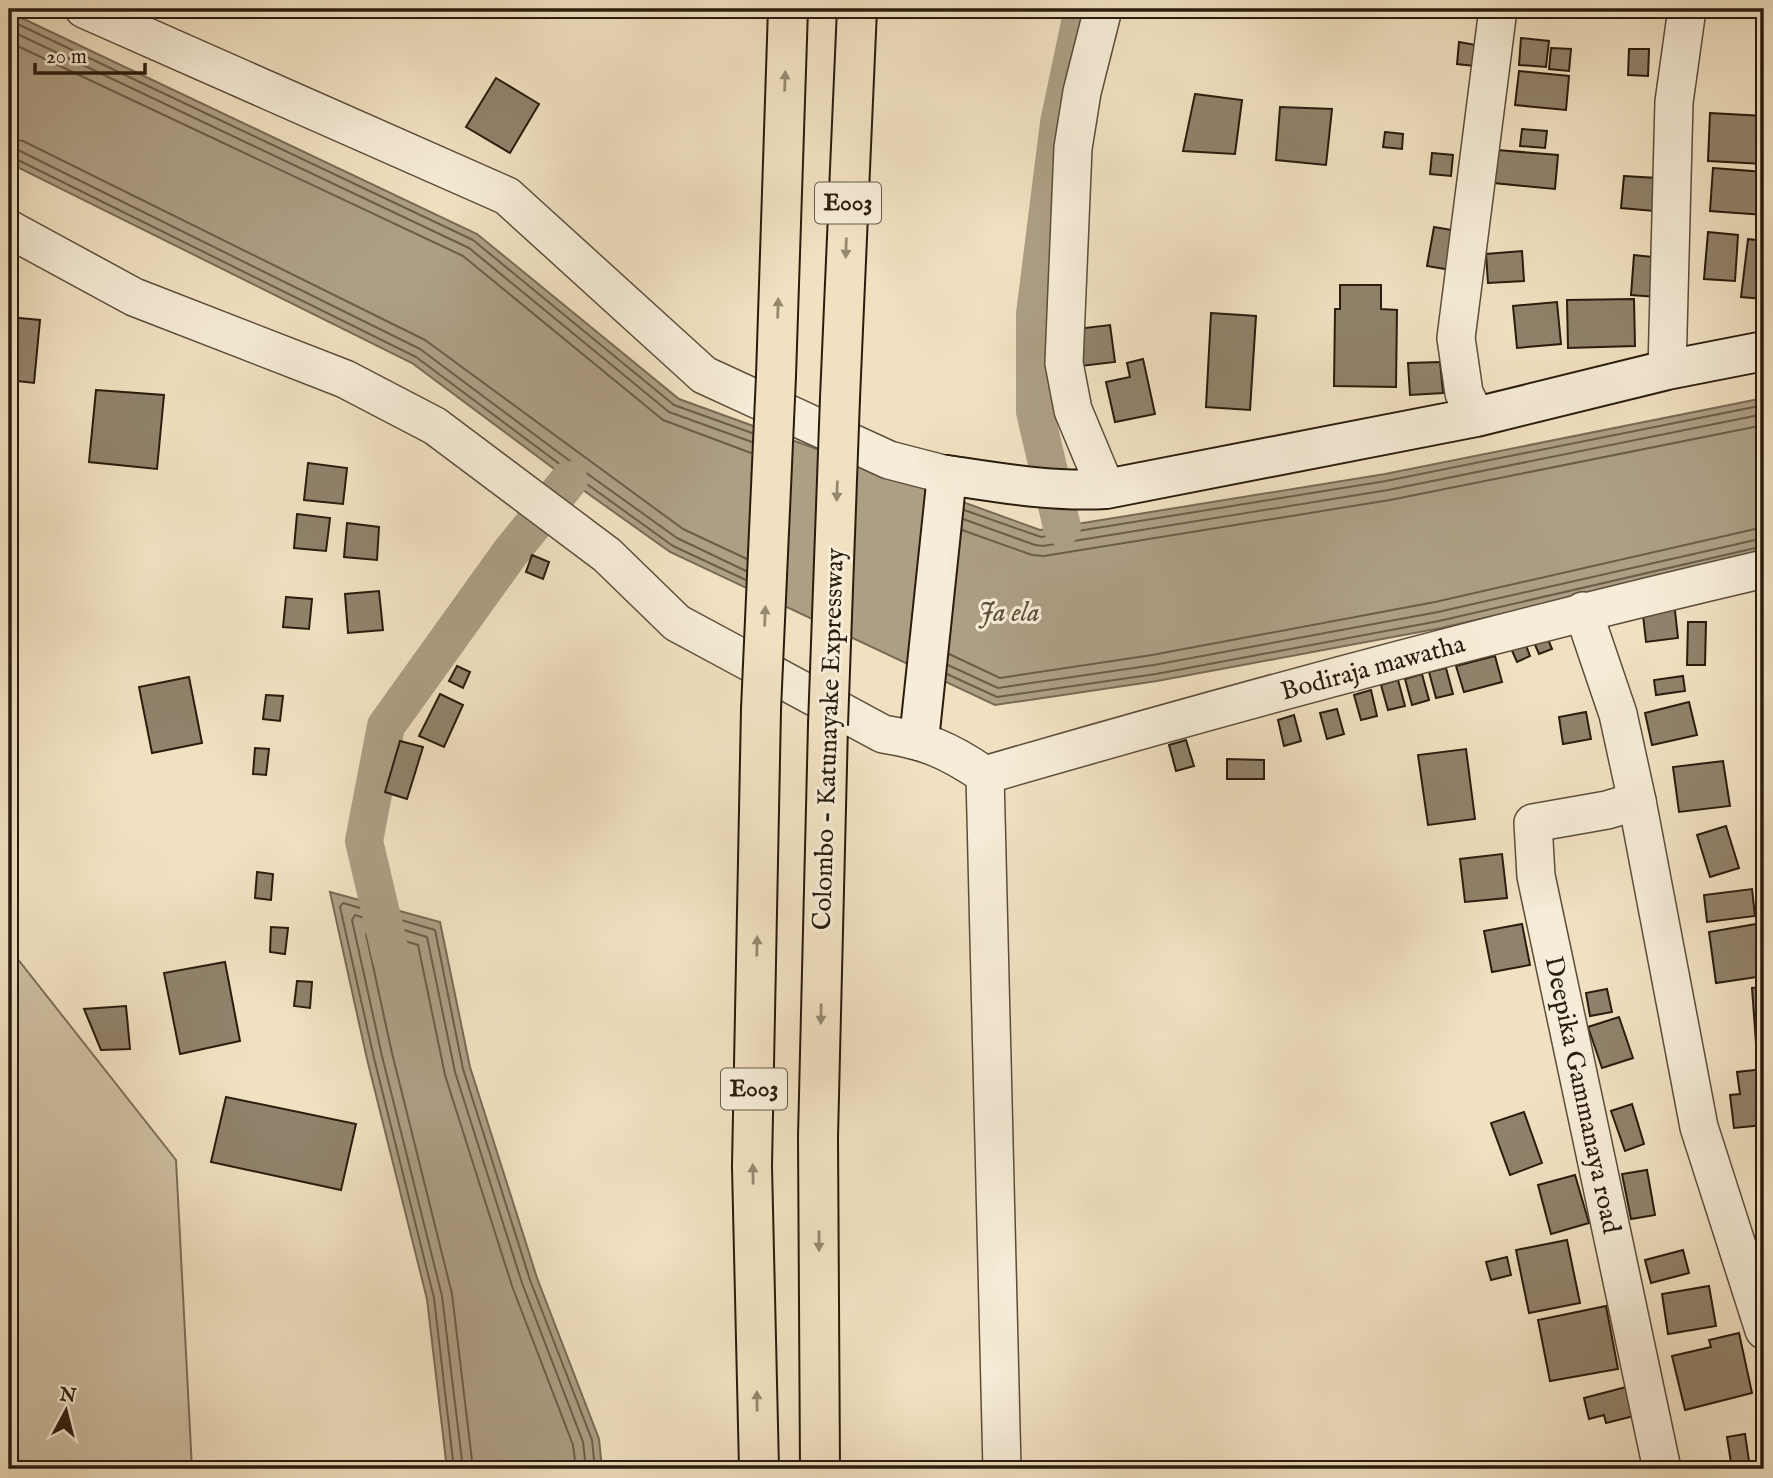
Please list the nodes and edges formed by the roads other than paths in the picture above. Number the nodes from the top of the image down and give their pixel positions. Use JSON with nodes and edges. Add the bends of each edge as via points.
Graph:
{"nodes":[{"id":1,"x":84,"y":9,"type":"edge"},
{"id":2,"x":788,"y":9,"type":"edge"},
{"id":3,"x":857,"y":9,"type":"edge"},
{"id":4,"x":868,"y":9,"type":"edge"},
{"id":5,"x":1103,"y":9,"type":"edge"},
{"id":6,"x":1498,"y":9,"type":"edge"},
{"id":7,"x":1686,"y":9,"type":"edge"},
{"id":8,"x":849,"y":192,"type":"junction"},
{"id":9,"x":9,"y":229,"type":"edge"},
{"id":10,"x":1764,"y":351,"type":"edge"},
{"id":11,"x":1667,"y":370,"type":"junction"},
{"id":12,"x":1476,"y":417,"type":"junction"},
{"id":13,"x":947,"y":475,"type":"junction"},
{"id":14,"x":1092,"y":490,"type":"junction"},
{"id":15,"x":1764,"y":569,"type":"edge"},
{"id":16,"x":1583,"y":611,"type":"junction"},
{"id":17,"x":919,"y":740,"type":"junction"},
{"id":18,"x":985,"y":775,"type":"junction"},
{"id":19,"x":1637,"y":801,"type":"junction"},
{"id":20,"x":1764,"y":1330,"type":"edge"},
{"id":21,"x":759,"y":1469,"type":"edge"},
{"id":22,"x":820,"y":1469,"type":"edge"},
{"id":23,"x":1002,"y":1469,"type":"edge"},
{"id":24,"x":1662,"y":1469,"type":"edge"}],
"edges":[{"from":1,"to":13,"type":"street","via":[[507,196],[704,375],[889,460]]},
{"from":21,"to":2,"type":"highway","number":"E003","one_way":true,"bridge":true,"via":[[752,1166],[761,709]]},
{"from":3,"to":8,"type":"highway","name":"Colombo - Katunayake Expressway","number":"E003"},
{"from":4,"to":8,"type":"highway"},
{"from":5,"to":14,"type":"street","via":[[1073,148],[1063,363]]},
{"from":6,"to":12,"type":"street","via":[[1455,338],[1464,393]]},
{"from":7,"to":11,"type":"street","via":[[1674,102]]},
{"from":8,"to":22,"type":"highway","name":"Colombo - Katunayake Expressway","number":"E003","one_way":true,"bridge":true,"via":[[828,725],[818,1137]]},
{"from":9,"to":17,"type":"street","via":[[134,297],[345,379],[435,426],[607,555],[677,623],[883,734]]},
{"from":10,"to":11,"type":"street"},
{"from":11,"to":12,"type":"street"},
{"from":12,"to":14,"type":"street"},
{"from":13,"to":14,"type":"street","via":[[1024,487]]},
{"from":13,"to":17,"type":"street"},
{"from":15,"to":16,"type":"street","name":"Bodiraja mawatha"},
{"from":16,"to":18,"type":"street","name":"Bodiraja mawatha"},
{"from":16,"to":19,"type":"street","via":[[1618,714]]},
{"from":17,"to":18,"type":"street","via":[[955,754]]},
{"from":18,"to":23,"type":"street"},
{"from":19,"to":20,"type":"street","via":[[1699,1127]]},
{"from":19,"to":24,"type":"street","name":"Deepika Gammanaya road","via":[[1533,823],[1536,876]]}]}
